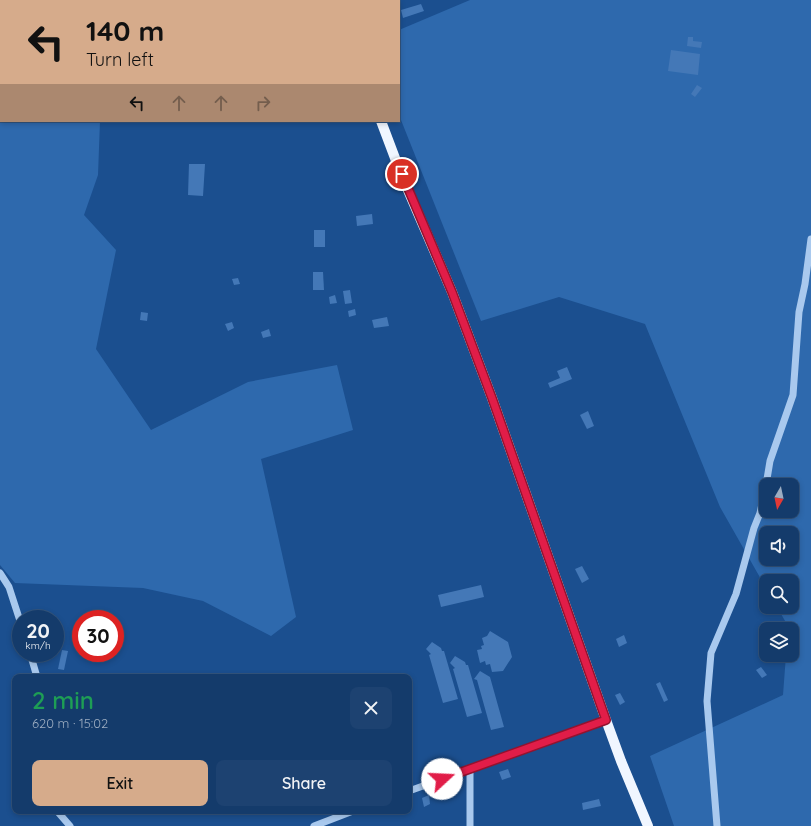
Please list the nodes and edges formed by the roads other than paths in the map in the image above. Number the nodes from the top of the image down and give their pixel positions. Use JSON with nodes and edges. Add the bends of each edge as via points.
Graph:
{"nodes":[{"id":1,"x":381,"y":122,"type":"edge"},
{"id":2,"x":811,"y":239,"type":"edge"},
{"id":3,"x":811,"y":275,"type":"edge"},
{"id":4,"x":805,"y":284,"type":"junction"},
{"id":5,"x":767,"y":478,"type":"edge"},
{"id":6,"x":759,"y":516,"type":"edge"},
{"id":7,"x":0,"y":573,"type":"edge"},
{"id":8,"x":17,"y":610,"type":"edge"},
{"id":9,"x":33,"y":662,"type":"edge"},
{"id":10,"x":36,"y":674,"type":"edge"},
{"id":11,"x":606,"y":720,"type":"junction"},
{"id":12,"x":470,"y":769,"type":"junction"},
{"id":13,"x":412,"y":790,"type":"edge"},
{"id":14,"x":60,"y":814,"type":"edge"},
{"id":15,"x":345,"y":814,"type":"edge"},
{"id":16,"x":70,"y":826,"type":"edge"},
{"id":17,"x":314,"y":826,"type":"edge"},
{"id":18,"x":470,"y":826,"type":"edge"},
{"id":19,"x":648,"y":826,"type":"edge"},
{"id":20,"x":718,"y":826,"type":"edge"}],
"edges":[{"from":1,"to":11,"type":"main road","via":[[452,292],[492,398]]},
{"from":2,"to":4,"type":"street"},
{"from":3,"to":4,"type":"street"},
{"from":4,"to":5,"type":"street","via":[[799,312],[793,395],[770,461]]},
{"from":6,"to":20,"type":"street","via":[[736,594],[710,653],[707,701]]},
{"from":7,"to":8,"type":"street","via":[[10,587]]},
{"from":9,"to":10,"type":"street"},
{"from":11,"to":12,"type":"street"},
{"from":11,"to":19,"type":"main road"},
{"from":12,"to":13,"type":"street"},
{"from":12,"to":18,"type":"street"},
{"from":14,"to":16,"type":"street"},
{"from":15,"to":17,"type":"street"}]}
